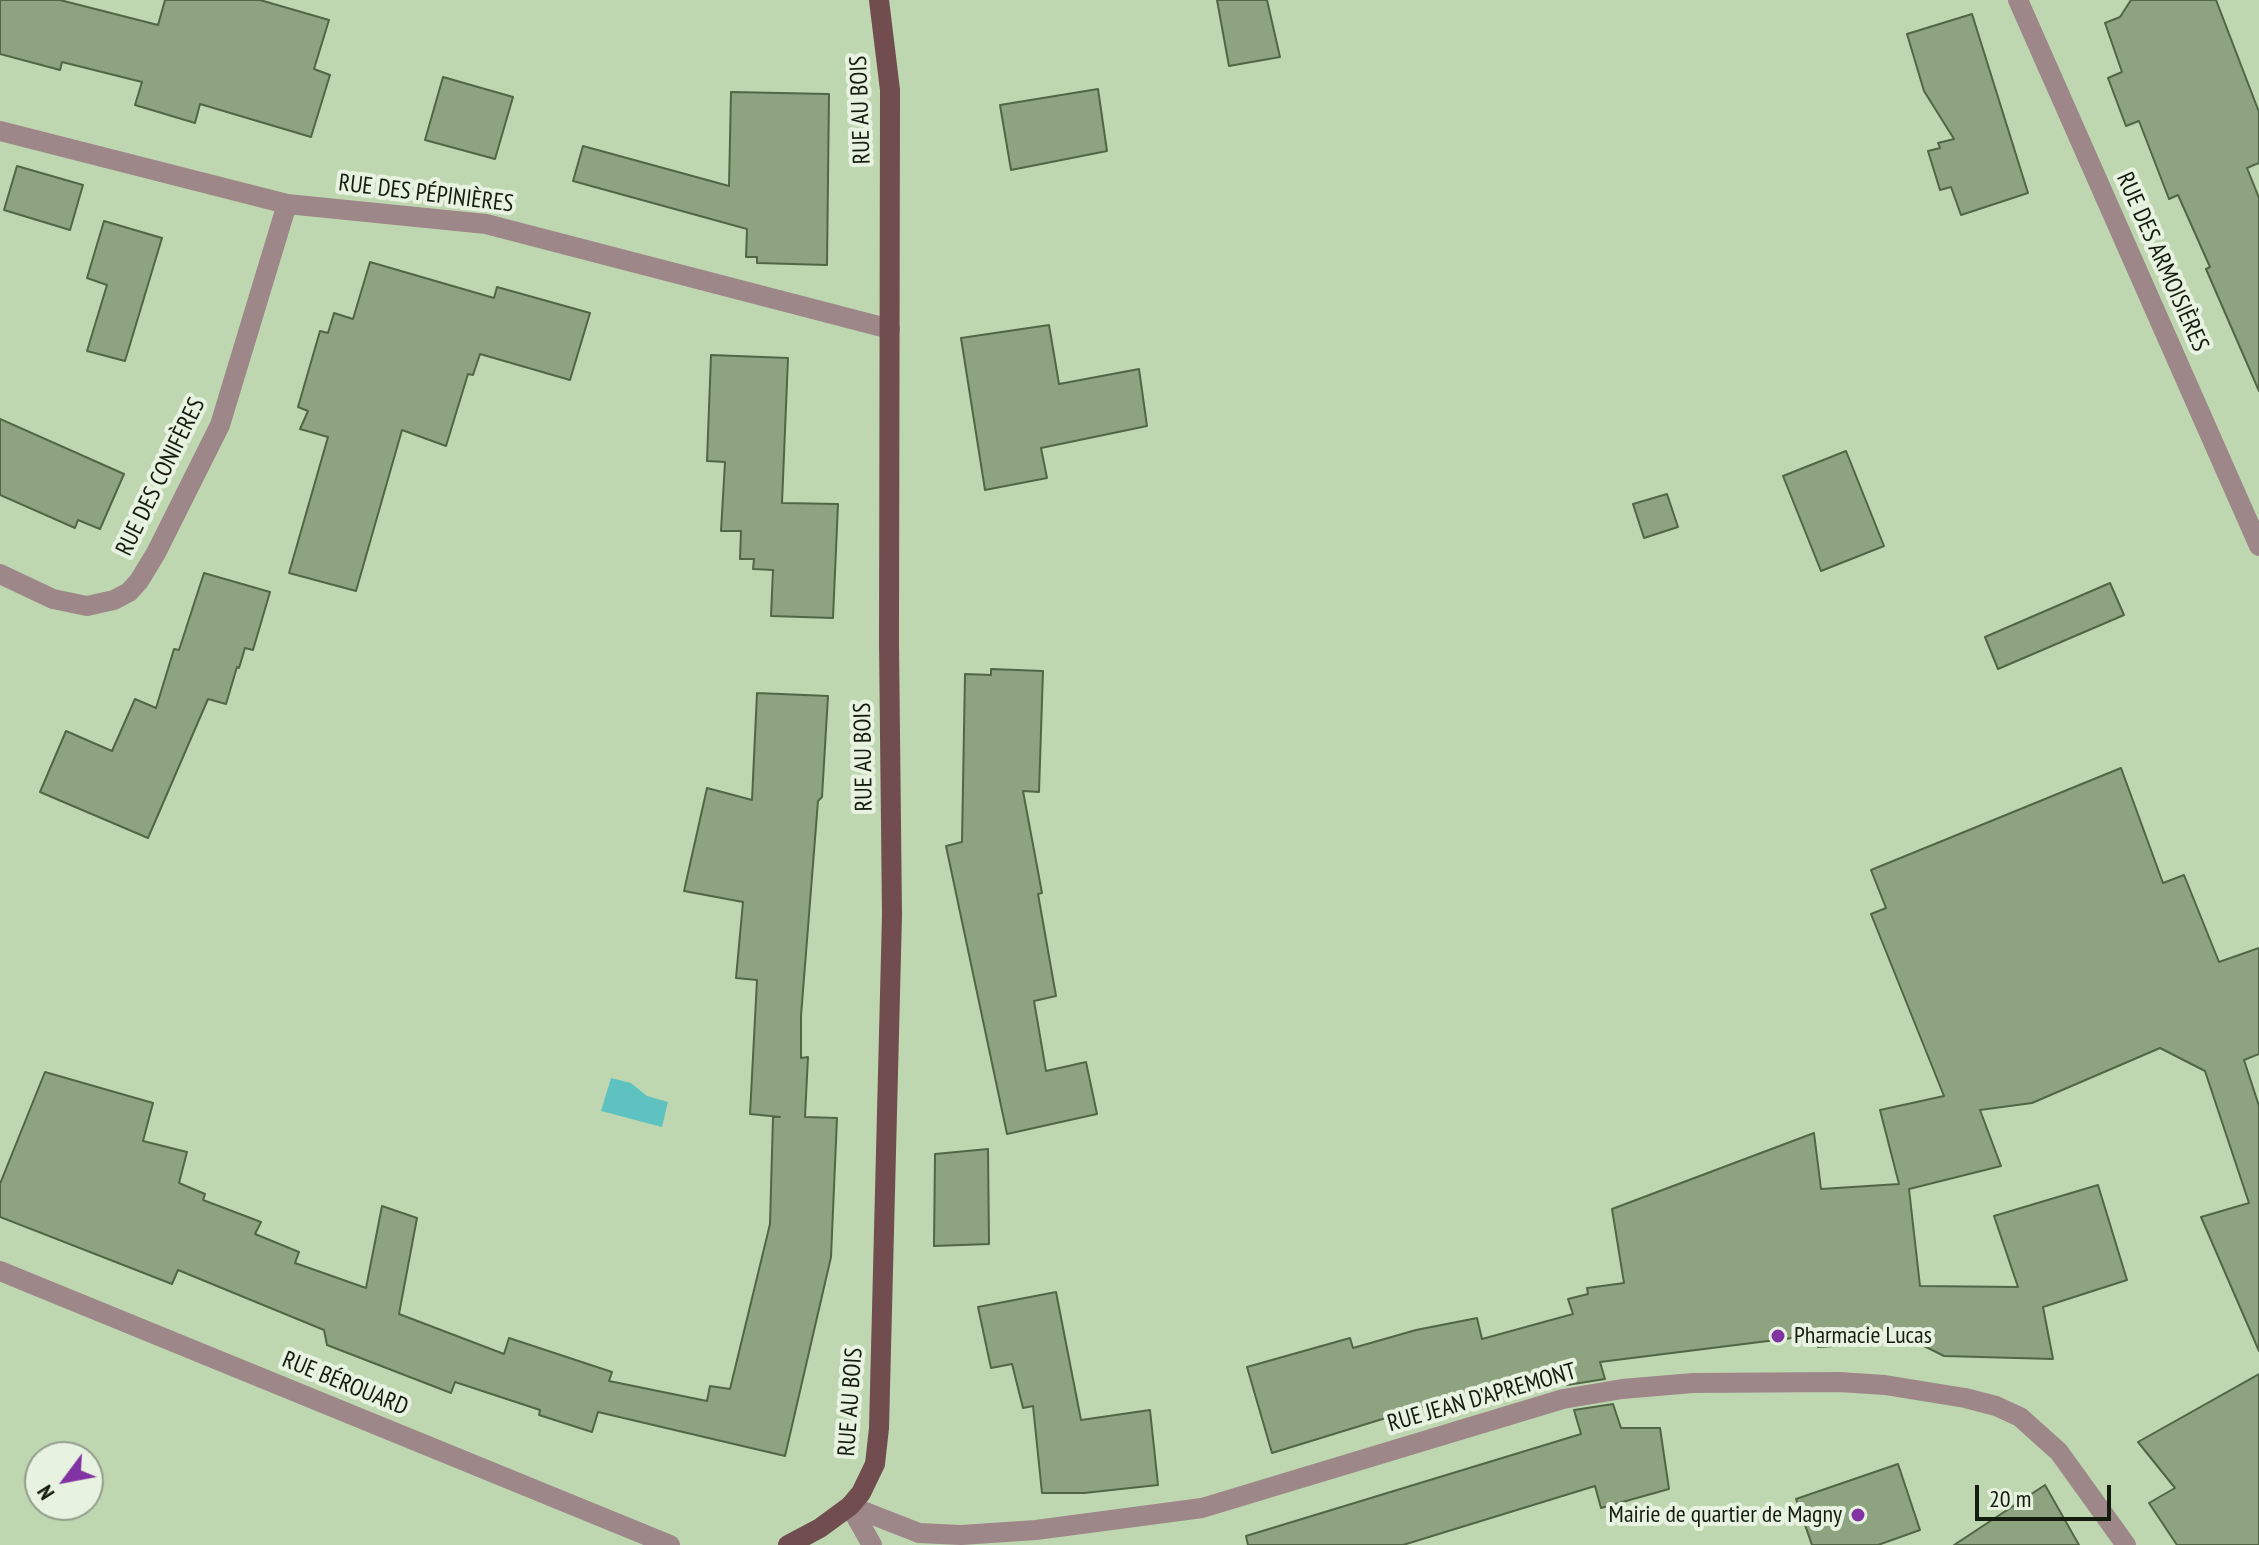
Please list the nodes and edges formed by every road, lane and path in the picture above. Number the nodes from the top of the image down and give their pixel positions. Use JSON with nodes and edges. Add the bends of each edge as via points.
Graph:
{"nodes":[{"id":1,"x":879,"y":0,"type":"edge"},
{"id":2,"x":2018,"y":0,"type":"edge"},
{"id":3,"x":0,"y":131,"type":"edge"},
{"id":4,"x":287,"y":204,"type":"junction"},
{"id":5,"x":890,"y":329,"type":"junction"},
{"id":6,"x":2259,"y":546,"type":"edge"},
{"id":7,"x":0,"y":574,"type":"edge"},
{"id":8,"x":0,"y":1271,"type":"edge"},
{"id":9,"x":850,"y":1506,"type":"junction"},
{"id":10,"x":670,"y":1545,"type":"edge"},
{"id":11,"x":788,"y":1545,"type":"edge"},
{"id":12,"x":872,"y":1545,"type":"edge"},
{"id":13,"x":2126,"y":1545,"type":"edge"}],
"edges":[{"from":1,"to":5,"type":"main road","name":"RUE AU BOIS","via":[[890,90]]},
{"from":2,"to":6,"type":"street","name":"RUE DES ARMOISIÈRES"},
{"from":3,"to":4,"type":"street","name":"RUE DES PÉPINIÈRES"},
{"from":4,"to":5,"type":"street","name":"RUE DES PÉPINIÈRES","via":[[486,224]]},
{"from":4,"to":7,"type":"street","name":"RUE DES CONIFÈRES","via":[[220,425],[139,581],[114,600],[87,606],[53,599]]},
{"from":5,"to":9,"type":"main road","name":"RUE AU BOIS","via":[[892,915],[879,1428],[875,1464]]},
{"from":8,"to":10,"type":"street","name":"RUE BÉROUARD"},
{"from":9,"to":11,"type":"main road"},
{"from":9,"to":12,"type":"street"},
{"from":9,"to":13,"type":"street","name":"RUE JEAN D'APREMONT","via":[[919,1533],[1036,1530],[1202,1508],[1563,1399],[1693,1383],[1839,1382],[1965,1398],[2020,1417],[2059,1452]]}]}
